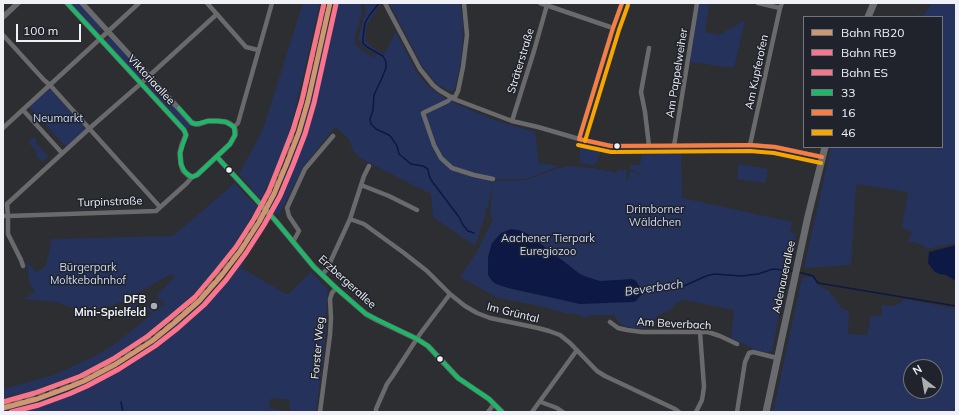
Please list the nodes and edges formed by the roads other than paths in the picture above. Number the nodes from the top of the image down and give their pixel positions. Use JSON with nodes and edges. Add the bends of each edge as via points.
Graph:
{"nodes":[{"id":1,"x":18,"y":3,"type":"edge"},
{"id":2,"x":67,"y":3,"type":"edge"},
{"id":3,"x":82,"y":3,"type":"edge"},
{"id":4,"x":139,"y":3,"type":"edge"},
{"id":5,"x":207,"y":3,"type":"edge"},
{"id":6,"x":272,"y":3,"type":"edge"},
{"id":7,"x":385,"y":3,"type":"edge"},
{"id":8,"x":464,"y":3,"type":"edge"},
{"id":9,"x":540,"y":3,"type":"edge"},
{"id":10,"x":622,"y":3,"type":"edge"},
{"id":11,"x":697,"y":3,"type":"edge"},
{"id":12,"x":758,"y":3,"type":"edge"},
{"id":13,"x":782,"y":3,"type":"edge"},
{"id":14,"x":874,"y":3,"type":"edge"},
{"id":15,"x":547,"y":5,"type":"junction"},
{"id":16,"x":780,"y":8,"type":"junction"},
{"id":17,"x":217,"y":14,"type":"junction"},
{"id":18,"x":868,"y":16,"type":"edge"},
{"id":19,"x":3,"y":17,"type":"edge"},
{"id":20,"x":613,"y":28,"type":"junction"},
{"id":21,"x":108,"y":31,"type":"junction"},
{"id":22,"x":3,"y":36,"type":"edge"},
{"id":23,"x":99,"y":39,"type":"junction"},
{"id":24,"x":649,"y":48,"type":"dead end"},
{"id":25,"x":258,"y":50,"type":"junction"},
{"id":26,"x":149,"y":76,"type":"junction"},
{"id":27,"x":141,"y":84,"type":"junction"},
{"id":28,"x":50,"y":85,"type":"junction"},
{"id":29,"x":453,"y":98,"type":"junction"},
{"id":30,"x":23,"y":110,"type":"junction"},
{"id":31,"x":512,"y":121,"type":"junction"},
{"id":32,"x":234,"y":127,"type":"junction"},
{"id":33,"x":3,"y":128,"type":"edge"},
{"id":34,"x":89,"y":129,"type":"junction"},
{"id":35,"x":333,"y":136,"type":"dead end"},
{"id":36,"x":579,"y":139,"type":"junction"},
{"id":37,"x":750,"y":145,"type":"junction"},
{"id":38,"x":649,"y":146,"type":"junction"},
{"id":39,"x":674,"y":146,"type":"junction"},
{"id":40,"x":825,"y":148,"type":"edge"},
{"id":41,"x":62,"y":153,"type":"junction"},
{"id":42,"x":217,"y":157,"type":"junction"},
{"id":43,"x":822,"y":157,"type":"junction"},
{"id":44,"x":369,"y":166,"type":"dead end"},
{"id":45,"x":192,"y":177,"type":"junction"},
{"id":46,"x":493,"y":179,"type":"dead end"},
{"id":47,"x":361,"y":185,"type":"junction"},
{"id":48,"x":160,"y":207,"type":"junction"},
{"id":49,"x":417,"y":210,"type":"dead end"},
{"id":50,"x":5,"y":216,"type":"edge"},
{"id":51,"x":350,"y":218,"type":"junction"},
{"id":52,"x":293,"y":242,"type":"junction"},
{"id":53,"x":23,"y":266,"type":"dead end"},
{"id":54,"x":322,"y":275,"type":"junction"},
{"id":55,"x":336,"y":288,"type":"junction"},
{"id":56,"x":450,"y":294,"type":"junction"},
{"id":57,"x":610,"y":322,"type":"dead end"},
{"id":58,"x":700,"y":332,"type":"junction"},
{"id":59,"x":417,"y":339,"type":"junction"},
{"id":60,"x":737,"y":344,"type":"dead end"},
{"id":61,"x":577,"y":350,"type":"junction"},
{"id":62,"x":777,"y":358,"type":"junction"},
{"id":63,"x":540,"y":402,"type":"junction"},
{"id":64,"x":494,"y":404,"type":"junction"},
{"id":65,"x":320,"y":412,"type":"edge"},
{"id":66,"x":376,"y":412,"type":"edge"},
{"id":67,"x":488,"y":412,"type":"edge"},
{"id":68,"x":502,"y":412,"type":"edge"},
{"id":69,"x":532,"y":412,"type":"edge"},
{"id":70,"x":563,"y":412,"type":"edge"},
{"id":71,"x":679,"y":412,"type":"edge"},
{"id":72,"x":696,"y":412,"type":"edge"},
{"id":73,"x":737,"y":412,"type":"edge"},
{"id":74,"x":766,"y":412,"type":"edge"}],
"edges":[{"from":1,"to":19,"type":"street"},
{"from":2,"to":23,"type":"street","name":"Viktoriaallee"},
{"from":3,"to":21,"type":"street","name":"Viktoriaallee"},
{"from":4,"to":21,"type":"street"},
{"from":5,"to":17,"type":"street"},
{"from":6,"to":25,"type":"street"},
{"from":7,"to":29,"type":"street","via":[[420,69],[432,85]]},
{"from":8,"to":29,"type":"street","via":[[467,35],[458,91]]},
{"from":9,"to":15,"type":"street"},
{"from":10,"to":20,"type":"street"},
{"from":11,"to":39,"type":"street","name":"Am Pappelweiher"},
{"from":12,"to":16,"type":"street"},
{"from":13,"to":16,"type":"street","name":"Am Kupferofen"},
{"from":14,"to":18,"type":"main road"},
{"from":15,"to":20,"type":"street"},
{"from":15,"to":31,"type":"street","name":"Sträterstraße"},
{"from":16,"to":37,"type":"street","name":"Am Kupferofen"},
{"from":17,"to":25,"type":"street","via":[[246,47]]},
{"from":17,"to":26,"type":"street"},
{"from":20,"to":36,"type":"street"},
{"from":21,"to":23,"type":"street"},
{"from":21,"to":26,"type":"street","name":"Viktoriaallee"},
{"from":22,"to":28,"type":"street"},
{"from":23,"to":27,"type":"street","name":"Viktoriaallee"},
{"from":23,"to":28,"type":"street"},
{"from":24,"to":38,"type":"street","via":[[641,92]]},
{"from":25,"to":32,"type":"street","via":[[238,123]]},
{"from":26,"to":27,"type":"street"},
{"from":26,"to":32,"type":"street","name":"Viktoriaallee","via":[[192,123],[218,120]]},
{"from":27,"to":34,"type":"street"},
{"from":27,"to":45,"type":"street","name":"Viktoriaallee","via":[[184,130],[186,135],[180,160],[185,172]]},
{"from":28,"to":30,"type":"street"},
{"from":28,"to":34,"type":"street"},
{"from":29,"to":31,"type":"street"},
{"from":29,"to":46,"type":"street","via":[[423,113],[434,145],[441,158],[452,168]]},
{"from":30,"to":33,"type":"street"},
{"from":30,"to":41,"type":"street"},
{"from":31,"to":36,"type":"street"},
{"from":32,"to":42,"type":"street","via":[[233,140]]},
{"from":34,"to":41,"type":"street"},
{"from":34,"to":48,"type":"street"},
{"from":35,"to":52,"type":"street","via":[[305,169],[287,208],[299,232]]},
{"from":36,"to":38,"type":"street","via":[[612,146]]},
{"from":37,"to":39,"type":"street"},
{"from":37,"to":43,"type":"street"},
{"from":38,"to":39,"type":"street"},
{"from":40,"to":43,"type":"main road","name":"Adenauerallee"},
{"from":41,"to":50,"type":"street","via":[[7,204]]},
{"from":42,"to":45,"type":"street"},
{"from":42,"to":52,"type":"street","name":"Erzbergerallee"},
{"from":43,"to":62,"type":"main road","name":"Adenauerallee"},
{"from":44,"to":47,"type":"street"},
{"from":45,"to":48,"type":"street"},
{"from":47,"to":49,"type":"street"},
{"from":47,"to":51,"type":"street"},
{"from":48,"to":50,"type":"street","name":"Turpinstraße","via":[[156,210]]},
{"from":50,"to":53,"type":"street","via":[[8,234]]},
{"from":51,"to":54,"type":"street"},
{"from":51,"to":56,"type":"street","name":"Im Grüntal","via":[[364,224],[404,253]]},
{"from":52,"to":54,"type":"street","name":"Erzbergerallee"},
{"from":54,"to":55,"type":"street","name":"Erzbergerallee"},
{"from":55,"to":59,"type":"street","name":"Erzbergerallee","via":[[366,314]]},
{"from":55,"to":65,"type":"street","name":"Forster Weg","via":[[330,299],[330,334]]},
{"from":56,"to":59,"type":"street"},
{"from":56,"to":61,"type":"street","name":"Im Grüntal","via":[[477,313],[549,331],[565,339]]},
{"from":57,"to":58,"type":"street","name":"Am Beverbach","via":[[618,328],[642,332]]},
{"from":58,"to":60,"type":"street","name":"Am Beverbach","via":[[708,332]]},
{"from":58,"to":72,"type":"street","via":[[704,387],[702,400]]},
{"from":59,"to":64,"type":"street","name":"Erzbergerallee","via":[[434,352],[458,378]]},
{"from":59,"to":66,"type":"street","via":[[387,384]]},
{"from":61,"to":63,"type":"street"},
{"from":61,"to":71,"type":"street","name":"Im Grüntal","via":[[605,376]]},
{"from":62,"to":73,"type":"street","via":[[749,353],[745,362]]},
{"from":62,"to":74,"type":"main road","name":"Adenauerallee"},
{"from":63,"to":69,"type":"street"},
{"from":63,"to":70,"type":"street"},
{"from":64,"to":67,"type":"street"},
{"from":64,"to":68,"type":"street","name":"Erzbergerallee"}]}
